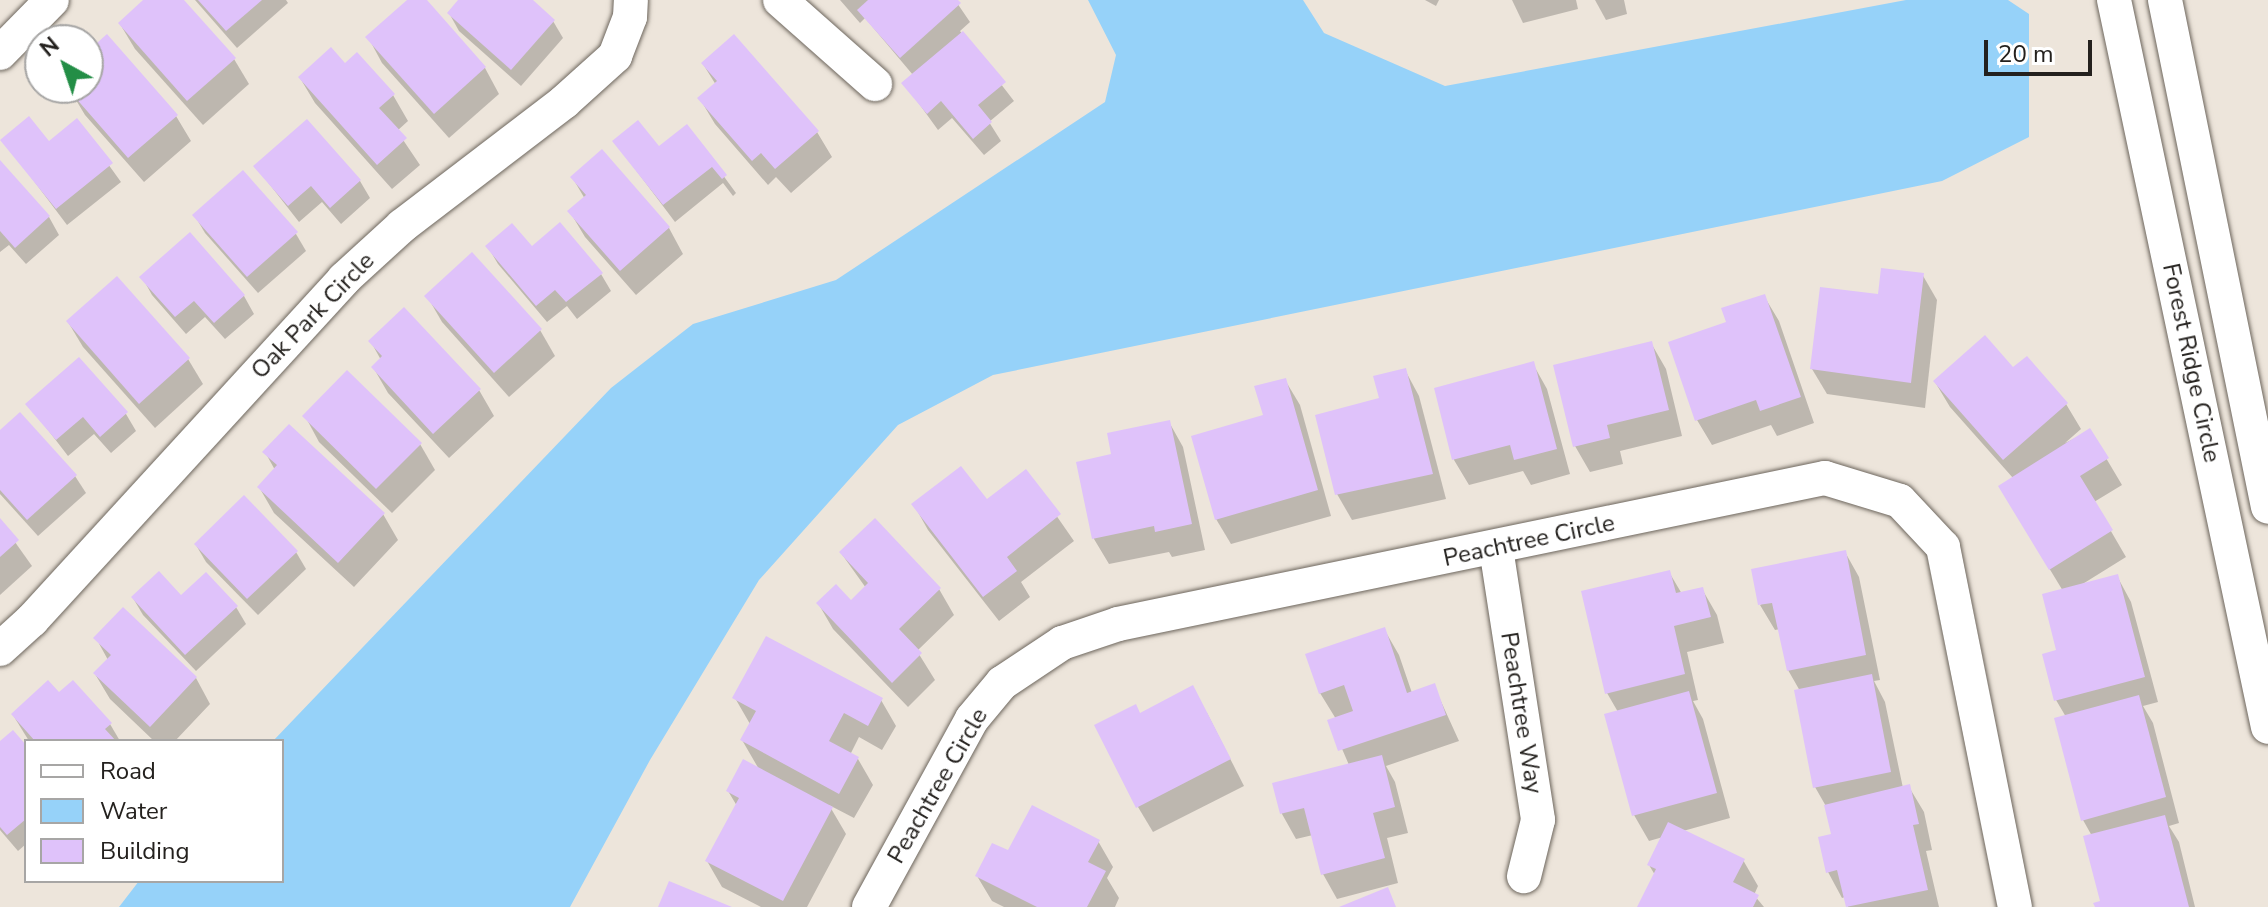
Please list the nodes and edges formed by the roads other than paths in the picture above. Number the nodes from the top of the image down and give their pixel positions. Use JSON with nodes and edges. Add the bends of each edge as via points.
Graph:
{"nodes":[{"id":1,"x":52,"y":0,"type":"edge"},
{"id":2,"x":631,"y":0,"type":"edge"},
{"id":3,"x":780,"y":0,"type":"edge"},
{"id":4,"x":2114,"y":0,"type":"edge"},
{"id":5,"x":2165,"y":0,"type":"edge"},
{"id":6,"x":0,"y":53,"type":"edge"},
{"id":7,"x":875,"y":84,"type":"dead end"},
{"id":8,"x":2268,"y":507,"type":"edge"},
{"id":9,"x":1496,"y":548,"type":"junction"},
{"id":10,"x":0,"y":649,"type":"edge"},
{"id":11,"x":2268,"y":727,"type":"edge"},
{"id":12,"x":1524,"y":876,"type":"dead end"},
{"id":13,"x":869,"y":907,"type":"edge"},
{"id":14,"x":2015,"y":907,"type":"edge"}],
"edges":[{"from":1,"to":6,"type":"street"},
{"from":2,"to":10,"type":"street","name":"Oak Park Circle","via":[[615,56],[564,102],[402,226],[344,279]]},
{"from":3,"to":7,"type":"street"},
{"from":4,"to":11,"type":"street","name":"Forest Ridge Circle"},
{"from":5,"to":8,"type":"street","name":"Forest Ridge Circle"},
{"from":9,"to":12,"type":"street","name":"Peachtree Way","via":[[1538,820]]},
{"from":9,"to":13,"type":"street","name":"Peachtree Circle","via":[[1118,624],[1062,643],[1002,683],[972,719]]},
{"from":9,"to":14,"type":"street","name":"Peachtree Circle","via":[[1825,478],[1900,501],[1943,547]]}]}
